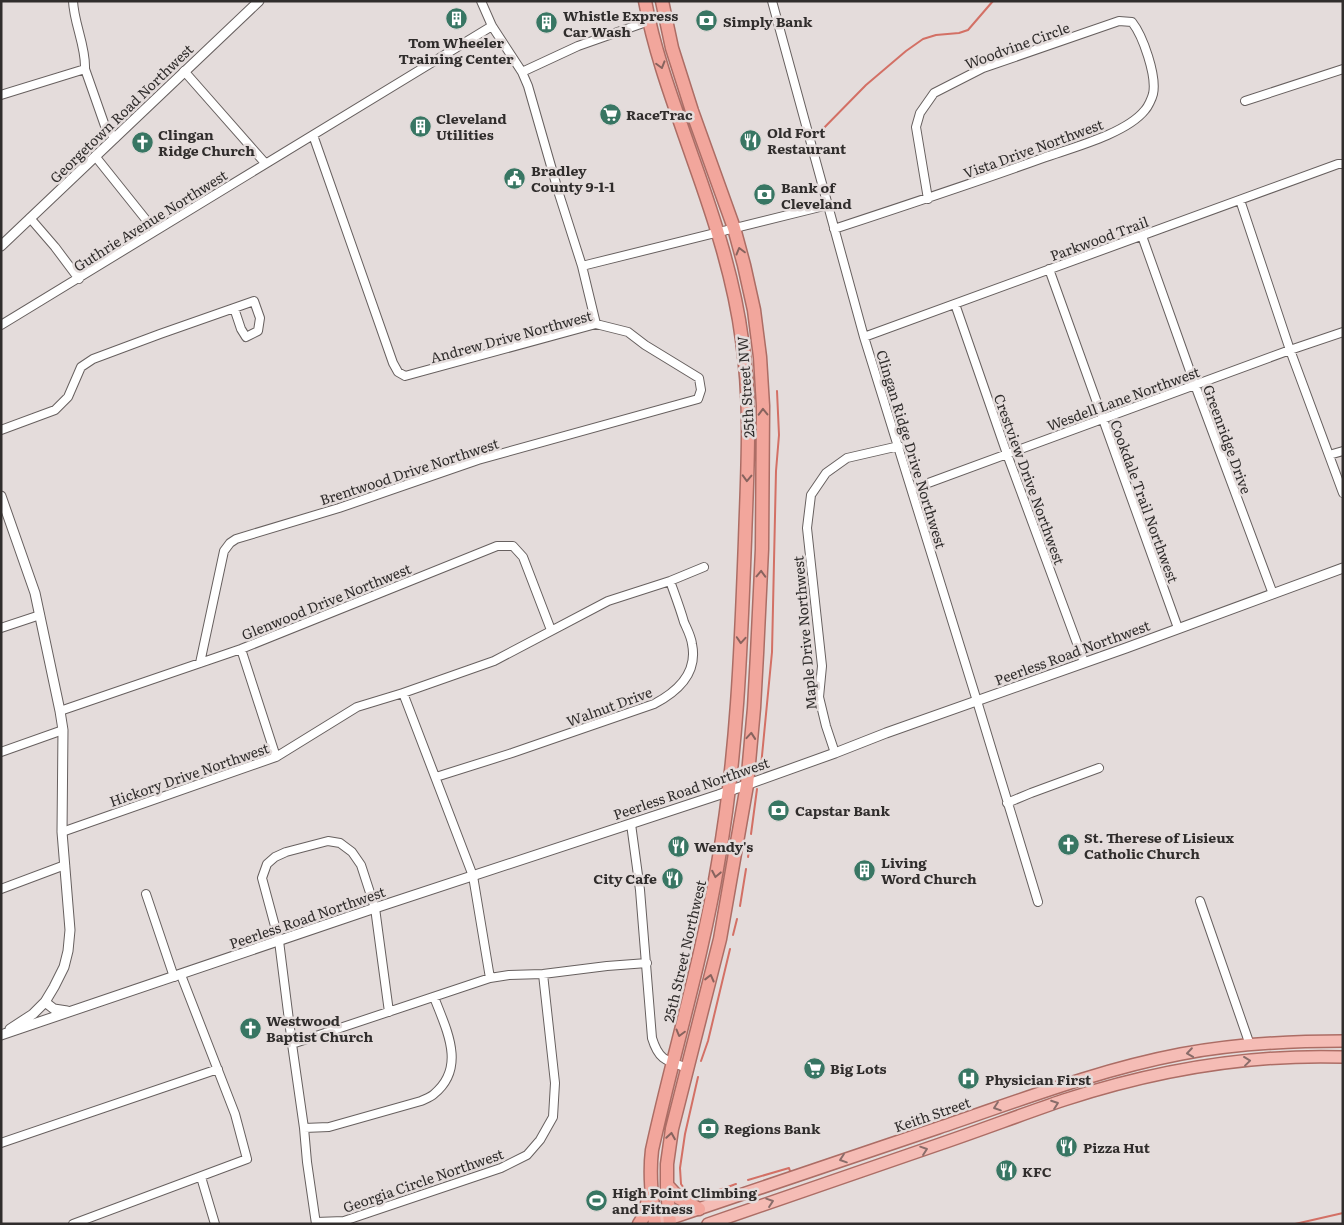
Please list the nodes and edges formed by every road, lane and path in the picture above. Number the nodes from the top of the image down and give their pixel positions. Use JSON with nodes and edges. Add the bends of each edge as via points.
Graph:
{"nodes":[{"id":1,"x":73,"y":1,"type":"edge"},
{"id":2,"x":259,"y":1,"type":"edge"},
{"id":3,"x":481,"y":1,"type":"edge"},
{"id":4,"x":772,"y":1,"type":"edge"},
{"id":5,"x":646,"y":2,"type":"edge"},
{"id":6,"x":663,"y":7,"type":"edge"},
{"id":7,"x":649,"y":21,"type":"junction"},
{"id":8,"x":1132,"y":22,"type":"joint"},
{"id":9,"x":492,"y":26,"type":"junction"},
{"id":10,"x":86,"y":69,"type":"junction"},
{"id":11,"x":1343,"y":69,"type":"edge"},
{"id":12,"x":184,"y":71,"type":"junction"},
{"id":13,"x":522,"y":72,"type":"junction"},
{"id":14,"x":1,"y":95,"type":"edge"},
{"id":15,"x":1246,"y":101,"type":"dead end"},
{"id":16,"x":313,"y":135,"type":"junction"},
{"id":17,"x":114,"y":138,"type":"junction"},
{"id":18,"x":96,"y":156,"type":"junction"},
{"id":19,"x":265,"y":163,"type":"junction"},
{"id":20,"x":1343,"y":164,"type":"edge"},
{"id":21,"x":928,"y":199,"type":"junction"},
{"id":22,"x":1240,"y":200,"type":"junction"},
{"id":23,"x":828,"y":205,"type":"junction"},
{"id":24,"x":30,"y":218,"type":"junction"},
{"id":25,"x":734,"y":228,"type":"junction"},
{"id":26,"x":834,"y":229,"type":"junction"},
{"id":27,"x":155,"y":232,"type":"junction"},
{"id":28,"x":718,"y":232,"type":"junction"},
{"id":29,"x":1142,"y":236,"type":"junction"},
{"id":30,"x":1,"y":246,"type":"edge"},
{"id":31,"x":582,"y":266,"type":"junction"},
{"id":32,"x":1049,"y":269,"type":"junction"},
{"id":33,"x":79,"y":279,"type":"junction"},
{"id":34,"x":956,"y":304,"type":"junction"},
{"id":35,"x":234,"y":308,"type":"junction"},
{"id":36,"x":596,"y":324,"type":"junction"},
{"id":37,"x":1,"y":326,"type":"edge"},
{"id":38,"x":1343,"y":332,"type":"edge"},
{"id":39,"x":864,"y":337,"type":"junction"},
{"id":40,"x":1290,"y":350,"type":"junction"},
{"id":41,"x":699,"y":378,"type":"joint"},
{"id":42,"x":1195,"y":385,"type":"junction"},
{"id":43,"x":1102,"y":419,"type":"junction"},
{"id":44,"x":1,"y":430,"type":"edge"},
{"id":45,"x":898,"y":446,"type":"junction"},
{"id":46,"x":1343,"y":451,"type":"edge"},
{"id":47,"x":1007,"y":454,"type":"junction"},
{"id":48,"x":1329,"y":455,"type":"junction"},
{"id":49,"x":912,"y":489,"type":"junction"},
{"id":50,"x":1343,"y":493,"type":"edge"},
{"id":51,"x":1,"y":496,"type":"edge"},
{"id":52,"x":4,"y":511,"type":"edge"},
{"id":53,"x":704,"y":566,"type":"dead end"},
{"id":54,"x":1343,"y":568,"type":"edge"},
{"id":55,"x":670,"y":581,"type":"junction"},
{"id":56,"x":1273,"y":594,"type":"junction"},
{"id":57,"x":40,"y":615,"type":"junction"},
{"id":58,"x":1,"y":628,"type":"edge"},
{"id":59,"x":1178,"y":628,"type":"junction"},
{"id":60,"x":551,"y":630,"type":"junction"},
{"id":61,"x":241,"y":649,"type":"junction"},
{"id":62,"x":1084,"y":662,"type":"junction"},
{"id":63,"x":200,"y":663,"type":"junction"},
{"id":64,"x":738,"y":683,"type":"joint"},
{"id":65,"x":404,"y":692,"type":"junction"},
{"id":66,"x":977,"y":701,"type":"junction"},
{"id":67,"x":60,"y":711,"type":"junction"},
{"id":68,"x":63,"y":730,"type":"junction"},
{"id":69,"x":1,"y":752,"type":"edge"},
{"id":70,"x":835,"y":753,"type":"junction"},
{"id":71,"x":276,"y":757,"type":"junction"},
{"id":72,"x":1099,"y":768,"type":"dead end"},
{"id":73,"x":436,"y":776,"type":"junction"},
{"id":74,"x":747,"y":785,"type":"junction"},
{"id":75,"x":729,"y":792,"type":"junction"},
{"id":76,"x":1007,"y":803,"type":"junction"},
{"id":77,"x":631,"y":824,"type":"junction"},
{"id":78,"x":62,"y":832,"type":"junction"},
{"id":79,"x":65,"y":865,"type":"junction"},
{"id":80,"x":473,"y":876,"type":"junction"},
{"id":81,"x":1,"y":888,"type":"edge"},
{"id":82,"x":146,"y":894,"type":"dead end"},
{"id":83,"x":1200,"y":901,"type":"dead end"},
{"id":84,"x":1038,"y":902,"type":"dead end"},
{"id":85,"x":375,"y":908,"type":"junction"},
{"id":86,"x":279,"y":941,"type":"junction"},
{"id":87,"x":647,"y":963,"type":"junction"},
{"id":88,"x":543,"y":974,"type":"junction"},
{"id":89,"x":177,"y":976,"type":"junction"},
{"id":90,"x":490,"y":978,"type":"junction"},
{"id":91,"x":434,"y":997,"type":"junction"},
{"id":92,"x":45,"y":1002,"type":"junction"},
{"id":93,"x":72,"y":1011,"type":"junction"},
{"id":94,"x":389,"y":1012,"type":"junction"},
{"id":95,"x":53,"y":1018,"type":"junction"},
{"id":96,"x":1,"y":1035,"type":"edge"},
{"id":97,"x":1343,"y":1041,"type":"edge"},
{"id":98,"x":1309,"y":1042,"type":"junction"},
{"id":99,"x":292,"y":1044,"type":"junction"},
{"id":100,"x":1265,"y":1044,"type":"junction"},
{"id":101,"x":1250,"y":1045,"type":"junction"},
{"id":102,"x":1308,"y":1056,"type":"junction"},
{"id":103,"x":1343,"y":1056,"type":"edge"},
{"id":104,"x":1154,"y":1060,"type":"junction"},
{"id":105,"x":672,"y":1063,"type":"junction"},
{"id":106,"x":1214,"y":1065,"type":"junction"},
{"id":107,"x":688,"y":1068,"type":"junction"},
{"id":108,"x":218,"y":1069,"type":"junction"},
{"id":109,"x":1116,"y":1070,"type":"junction"},
{"id":110,"x":1167,"y":1073,"type":"junction"},
{"id":111,"x":1097,"y":1075,"type":"junction"},
{"id":112,"x":1150,"y":1077,"type":"junction"},
{"id":113,"x":1060,"y":1085,"type":"junction"},
{"id":114,"x":1102,"y":1090,"type":"junction"},
{"id":115,"x":1025,"y":1098,"type":"junction"},
{"id":116,"x":304,"y":1128,"type":"junction"},
{"id":117,"x":970,"y":1134,"type":"junction"},
{"id":118,"x":1,"y":1143,"type":"edge"},
{"id":119,"x":201,"y":1177,"type":"junction"},
{"id":120,"x":667,"y":1184,"type":"junction"},
{"id":121,"x":651,"y":1188,"type":"junction"},
{"id":122,"x":699,"y":1209,"type":"junction"},
{"id":123,"x":100,"y":1215,"type":"junction"},
{"id":124,"x":670,"y":1221,"type":"edge"},
{"id":125,"x":316,"y":1223,"type":"edge"},
{"id":126,"x":73,"y":1224,"type":"edge"},
{"id":127,"x":103,"y":1224,"type":"edge"},
{"id":128,"x":215,"y":1224,"type":"edge"},
{"id":129,"x":639,"y":1224,"type":"edge"},
{"id":130,"x":655,"y":1224,"type":"edge"},
{"id":131,"x":708,"y":1224,"type":"edge"}],
"edges":[{"from":1,"to":10,"type":"street"},
{"from":2,"to":12,"type":"street","name":"Georgetown Road Northwest"},
{"from":3,"to":9,"type":"street"},
{"from":4,"to":23,"type":"street","name":"Clingan Ridge Drive Northwest"},
{"from":5,"to":7,"type":"highway","name":"25th Street NW"},
{"from":6,"to":7,"type":"street"},
{"from":6,"to":25,"type":"highway","name":"25th Street NW","via":[[692,111]]},
{"from":7,"to":13,"type":"street","via":[[578,46]]},
{"from":7,"to":28,"type":"highway","name":"25th Street NW","one_way":true,"via":[[669,91]]},
{"from":8,"to":21,"type":"street","name":"Woodvine Circle","via":[[1119,21],[983,68],[934,93],[920,114],[916,127]]},
{"from":8,"to":21,"type":"street","name":"Vista Drive Northwest","via":[[1138,29],[1153,72],[1153,94],[1145,110],[1132,122],[1114,133]]},
{"from":9,"to":13,"type":"street"},
{"from":9,"to":16,"type":"street","name":"Guthrie Avenue Northwest"},
{"from":10,"to":14,"type":"street"},
{"from":10,"to":17,"type":"street","via":[[105,126]]},
{"from":11,"to":15,"type":"street"},
{"from":12,"to":17,"type":"street","name":"Georgetown Road Northwest"},
{"from":12,"to":19,"type":"street"},
{"from":13,"to":31,"type":"street"},
{"from":16,"to":19,"type":"street","name":"Guthrie Avenue Northwest"},
{"from":16,"to":36,"type":"street","name":"Andrew Drive Northwest","via":[[398,372],[405,376]]},
{"from":17,"to":18,"type":"street","name":"Georgetown Road Northwest"},
{"from":18,"to":24,"type":"street","name":"Georgetown Road Northwest"},
{"from":18,"to":27,"type":"street"},
{"from":19,"to":27,"type":"street","name":"Guthrie Avenue Northwest"},
{"from":20,"to":22,"type":"street","name":"Parkwood Trail"},
{"from":21,"to":26,"type":"street","name":"Vista Drive Northwest"},
{"from":22,"to":29,"type":"street","name":"Parkwood Trail"},
{"from":22,"to":40,"type":"street"},
{"from":23,"to":25,"type":"street"},
{"from":23,"to":26,"type":"street","name":"Clingan Ridge Drive Northwest"},
{"from":24,"to":30,"type":"street","name":"Georgetown Road Northwest"},
{"from":24,"to":33,"type":"street"},
{"from":25,"to":28,"type":"street"},
{"from":74,"to":25,"type":"highway","name":"25th Street NW","one_way":true,"via":[[762,549],[763,406],[754,310]]},
{"from":26,"to":39,"type":"street","name":"Clingan Ridge Drive Northwest"},
{"from":27,"to":33,"type":"street","name":"Guthrie Avenue Northwest"},
{"from":28,"to":31,"type":"street"},
{"from":28,"to":64,"type":"highway","name":"25th Street NW","one_way":true,"via":[[733,287],[747,394],[743,615]]},
{"from":29,"to":32,"type":"street","name":"Parkwood Trail"},
{"from":29,"to":42,"type":"street","name":"Greenridge Drive"},
{"from":31,"to":36,"type":"street"},
{"from":32,"to":34,"type":"street","name":"Parkwood Trail"},
{"from":32,"to":43,"type":"street","name":"Cookdale Trail Northwest"},
{"from":33,"to":37,"type":"street","name":"Guthrie Avenue Northwest"},
{"from":34,"to":39,"type":"street","name":"Parkwood Trail"},
{"from":34,"to":47,"type":"street","name":"Crestview Drive Northwest"},
{"from":35,"to":35,"type":"street","via":[[254,301],[260,318],[258,331],[246,337]]},
{"from":35,"to":44,"type":"street","via":[[93,359],[81,367],[68,397],[55,410]]},
{"from":36,"to":41,"type":"street","name":"Andrew Drive Northwest","via":[[628,332]]},
{"from":38,"to":40,"type":"street","name":"Wesdell Lane Northwest"},
{"from":39,"to":45,"type":"street","name":"Clingan Ridge Drive Northwest"},
{"from":40,"to":42,"type":"street","name":"Wesdell Lane Northwest"},
{"from":40,"to":48,"type":"street"},
{"from":41,"to":63,"type":"street","name":"Brentwood Drive Northwest","via":[[701,390],[698,398],[478,460],[236,539],[224,551]]},
{"from":42,"to":43,"type":"street","name":"Wesdell Lane Northwest"},
{"from":42,"to":56,"type":"street","name":"Greenridge Drive"},
{"from":43,"to":47,"type":"street","name":"Wesdell Lane Northwest"},
{"from":43,"to":59,"type":"street","name":"Cookdale Trail Northwest"},
{"from":45,"to":49,"type":"street","name":"Clingan Ridge Drive Northwest"},
{"from":45,"to":70,"type":"street","name":"Maple Drive Northwest","via":[[847,458],[826,472],[810,494],[807,528],[822,666],[819,697]]},
{"from":46,"to":48,"type":"street"},
{"from":47,"to":49,"type":"street","name":"Wesdell Lane Northwest"},
{"from":47,"to":62,"type":"street","name":"Crestview Drive Northwest"},
{"from":48,"to":50,"type":"street"},
{"from":49,"to":66,"type":"street","name":"Clingan Ridge Drive Northwest"},
{"from":51,"to":52,"type":"street"},
{"from":52,"to":57,"type":"street","via":[[35,592]]},
{"from":53,"to":55,"type":"street","name":"Hickory Drive Northwest"},
{"from":54,"to":56,"type":"street","name":"Peerless Road Northwest"},
{"from":55,"to":60,"type":"street","name":"Hickory Drive Northwest","via":[[608,601]]},
{"from":55,"to":73,"type":"street","name":"Walnut Drive","via":[[692,643],[693,658],[688,674],[669,696],[512,753]]},
{"from":56,"to":59,"type":"street","name":"Peerless Road Northwest"},
{"from":57,"to":58,"type":"street"},
{"from":57,"to":67,"type":"street"},
{"from":59,"to":62,"type":"street","name":"Peerless Road Northwest"},
{"from":60,"to":61,"type":"street","name":"Glenwood Drive Northwest","via":[[524,557],[512,546],[497,546]]},
{"from":60,"to":65,"type":"street","name":"Hickory Drive Northwest","via":[[494,661]]},
{"from":61,"to":63,"type":"street","name":"Glenwood Drive Northwest"},
{"from":61,"to":71,"type":"street"},
{"from":62,"to":66,"type":"street","name":"Peerless Road Northwest"},
{"from":63,"to":67,"type":"street","name":"Glenwood Drive Northwest"},
{"from":64,"to":75,"type":"highway","name":"25th Street Northwest"},
{"from":65,"to":71,"type":"street","name":"Hickory Drive Northwest","via":[[357,707]]},
{"from":65,"to":73,"type":"street"},
{"from":66,"to":70,"type":"street","name":"Peerless Road Northwest"},
{"from":66,"to":76,"type":"street","name":"Clingan Ridge Drive Northwest"},
{"from":67,"to":68,"type":"street"},
{"from":68,"to":69,"type":"street"},
{"from":68,"to":78,"type":"street"},
{"from":70,"to":74,"type":"street","name":"Peerless Road Northwest"},
{"from":71,"to":78,"type":"street","name":"Hickory Drive Northwest"},
{"from":72,"to":76,"type":"street"},
{"from":73,"to":80,"type":"street"},
{"from":74,"to":75,"type":"street","name":"Peerless Road Northwest"},
{"from":107,"to":74,"type":"highway","one_way":true,"via":[[720,938]]},
{"from":75,"to":77,"type":"street","name":"Peerless Road Northwest"},
{"from":75,"to":105,"type":"highway","name":"25th Street Northwest","one_way":true,"via":[[709,912]]},
{"from":76,"to":84,"type":"street","name":"Clingan Ridge Drive Northwest"},
{"from":77,"to":80,"type":"street","name":"Peerless Road Northwest"},
{"from":77,"to":87,"type":"street"},
{"from":78,"to":79,"type":"street"},
{"from":79,"to":81,"type":"street"},
{"from":79,"to":92,"type":"street","via":[[70,930],[68,951],[64,967]]},
{"from":80,"to":85,"type":"street","name":"Peerless Road Northwest"},
{"from":80,"to":90,"type":"street"},
{"from":82,"to":89,"type":"street"},
{"from":83,"to":101,"type":"street"},
{"from":85,"to":86,"type":"street","name":"Peerless Road Northwest"},
{"from":85,"to":86,"type":"street","via":[[361,865],[340,843],[328,841],[286,852],[268,864],[262,878]]},
{"from":85,"to":94,"type":"street"},
{"from":86,"to":89,"type":"street","name":"Peerless Road Northwest"},
{"from":86,"to":99,"type":"street"},
{"from":87,"to":88,"type":"street"},
{"from":87,"to":105,"type":"street","via":[[652,1038],[661,1058]]},
{"from":88,"to":90,"type":"street"},
{"from":88,"to":125,"type":"street","name":"Georgia Circle Northwest","via":[[555,1083],[552,1117],[540,1140],[527,1155],[501,1168],[344,1221]]},
{"from":89,"to":93,"type":"street","name":"Peerless Road Northwest"},
{"from":89,"to":108,"type":"street"},
{"from":90,"to":91,"type":"street"},
{"from":91,"to":94,"type":"street"},
{"from":91,"to":116,"type":"street","via":[[450,1040],[452,1065],[447,1080],[434,1095],[329,1127]]},
{"from":92,"to":93,"type":"street","via":[[60,1011]]},
{"from":92,"to":95,"type":"street","via":[[44,1009]]},
{"from":92,"to":96,"type":"street"},
{"from":93,"to":95,"type":"street","name":"Peerless Road Northwest"},
{"from":94,"to":99,"type":"street"},
{"from":95,"to":96,"type":"street","name":"Peerless Road Northwest"},
{"from":97,"to":98,"type":"main road","name":"Keith Street"},
{"from":98,"to":100,"type":"main road","name":"Keith Street"},
{"from":98,"to":102,"type":"street"},
{"from":99,"to":116,"type":"street"},
{"from":100,"to":101,"type":"main road","name":"Keith Street"},
{"from":100,"to":106,"type":"main road","via":[[1219,1056]]},
{"from":101,"to":104,"type":"main road","name":"Keith Street","one_way":true},
{"from":102,"to":103,"type":"main road"},
{"from":106,"to":102,"type":"main road","one_way":true},
{"from":104,"to":109,"type":"main road","name":"Keith Street"},
{"from":104,"to":110,"type":"main road","via":[[1158,1068]]},
{"from":105,"to":107,"type":"street"},
{"from":105,"to":121,"type":"highway","name":"25th Street Northwest","via":[[650,1160]]},
{"from":106,"to":110,"type":"main road"},
{"from":120,"to":107,"type":"highway","one_way":true,"via":[[672,1129]]},
{"from":108,"to":118,"type":"street"},
{"from":108,"to":119,"type":"street","via":[[247,1159]]},
{"from":109,"to":111,"type":"main road","name":"Keith Street"},
{"from":109,"to":112,"type":"main road","via":[[1145,1072]]},
{"from":110,"to":112,"type":"main road"},
{"from":111,"to":113,"type":"main road","name":"Keith Street"},
{"from":111,"to":114,"type":"street"},
{"from":112,"to":114,"type":"main road"},
{"from":113,"to":114,"type":"main road","via":[[1073,1092],[1091,1087]]},
{"from":113,"to":115,"type":"main road","name":"Keith Street"},
{"from":117,"to":114,"type":"main road","one_way":true},
{"from":115,"to":117,"type":"main road","via":[[1024,1106],[1018,1111]]},
{"from":115,"to":122,"type":"main road","name":"Keith Street","one_way":true},
{"from":116,"to":125,"type":"street"},
{"from":131,"to":117,"type":"main road","one_way":true},
{"from":119,"to":123,"type":"street"},
{"from":119,"to":128,"type":"street"},
{"from":120,"to":122,"type":"highway","via":[[679,1198]]},
{"from":120,"to":124,"type":"highway"},
{"from":121,"to":129,"type":"highway"},
{"from":121,"to":130,"type":"highway","name":"25th Street Northwest"},
{"from":122,"to":124,"type":"main road","name":"Keith Street"},
{"from":123,"to":126,"type":"street"},
{"from":123,"to":127,"type":"street"},
{"from":124,"to":130,"type":"main road","name":"Keith Street"}]}
